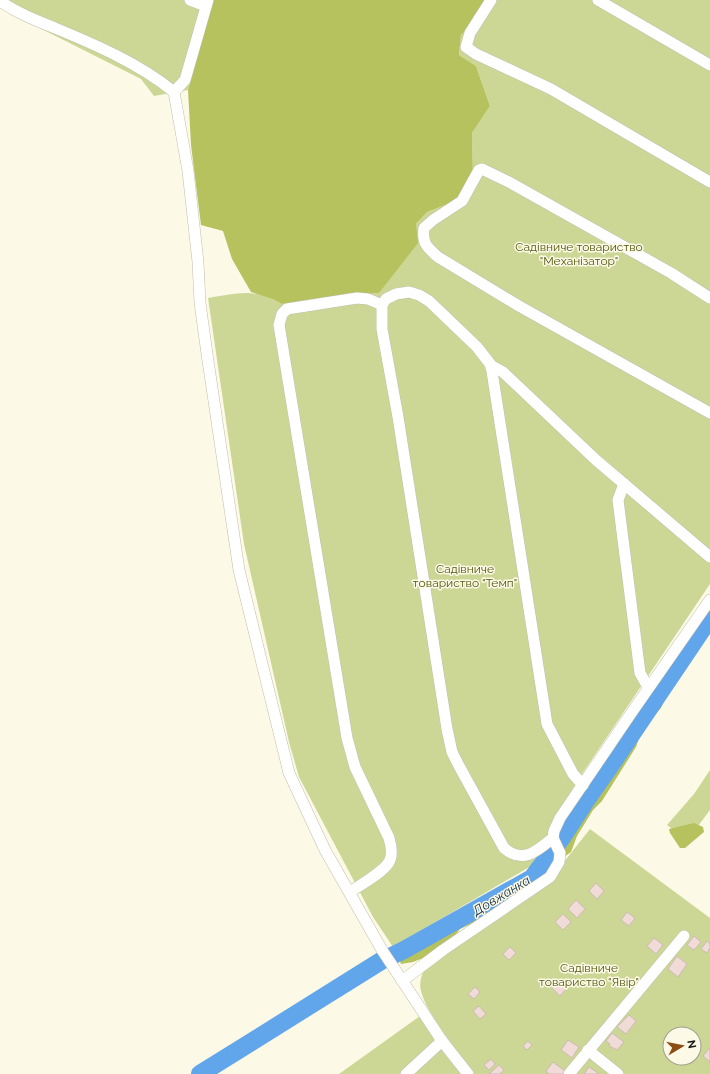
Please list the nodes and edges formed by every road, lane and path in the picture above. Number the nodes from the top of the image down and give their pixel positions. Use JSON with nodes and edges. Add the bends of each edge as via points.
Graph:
{"nodes":[{"id":1,"x":0,"y":0,"type":"edge"},
{"id":2,"x":190,"y":0,"type":"edge"},
{"id":3,"x":491,"y":0,"type":"edge"},
{"id":4,"x":598,"y":0,"type":"edge"},
{"id":5,"x":207,"y":3,"type":"edge"},
{"id":6,"x":710,"y":65,"type":"edge"},
{"id":7,"x":174,"y":92,"type":"junction"},
{"id":8,"x":710,"y":182,"type":"edge"},
{"id":9,"x":710,"y":298,"type":"edge"},
{"id":10,"x":382,"y":305,"type":"junction"},
{"id":11,"x":491,"y":368,"type":"junction"},
{"id":12,"x":710,"y":413,"type":"edge"},
{"id":13,"x":624,"y":484,"type":"junction"},
{"id":14,"x":710,"y":557,"type":"edge"},
{"id":15,"x":710,"y":600,"type":"edge"},
{"id":16,"x":648,"y":687,"type":"junction"},
{"id":17,"x":583,"y":784,"type":"junction"},
{"id":18,"x":556,"y":843,"type":"junction"},
{"id":19,"x":350,"y":892,"type":"junction"},
{"id":20,"x":684,"y":936,"type":"dead end"},
{"id":21,"x":402,"y":981,"type":"junction"},
{"id":22,"x":442,"y":1041,"type":"junction"},
{"id":23,"x":588,"y":1050,"type":"junction"},
{"id":24,"x":406,"y":1074,"type":"edge"},
{"id":25,"x":468,"y":1074,"type":"edge"},
{"id":26,"x":569,"y":1074,"type":"edge"},
{"id":27,"x":618,"y":1074,"type":"edge"}],
"edges":[{"from":1,"to":7,"type":"street","via":[[15,11],[101,48],[149,73]]},
{"from":2,"to":5,"type":"street"},
{"from":3,"to":8,"type":"street","via":[[470,33],[466,46],[469,49],[551,89]]},
{"from":4,"to":6,"type":"street"},
{"from":5,"to":7,"type":"street","via":[[185,80]]},
{"from":7,"to":19,"type":"street","via":[[188,171],[206,347],[243,585],[289,773],[325,850]]},
{"from":9,"to":12,"type":"street","via":[[671,273],[482,169],[479,170],[462,201],[424,228],[423,239],[438,257],[519,306]]},
{"from":10,"to":11,"type":"street","via":[[386,299],[396,294],[409,292],[419,295],[429,301],[478,347]]},
{"from":10,"to":18,"type":"street","via":[[382,329],[452,752],[504,848],[512,855],[524,856]]},
{"from":10,"to":19,"type":"street","via":[[357,298],[287,309],[282,314],[279,325],[346,738],[355,767],[392,849],[390,861],[383,869]]},
{"from":11,"to":13,"type":"street","via":[[503,372]]},
{"from":11,"to":17,"type":"street","via":[[547,724],[573,774]]},
{"from":13,"to":14,"type":"street"},
{"from":13,"to":16,"type":"street","via":[[618,500],[640,673]]},
{"from":15,"to":16,"type":"street"},
{"from":16,"to":17,"type":"street"},
{"from":17,"to":18,"type":"street","via":[[554,831]]},
{"from":18,"to":21,"type":"street","via":[[560,853],[559,862],[550,877]]},
{"from":19,"to":21,"type":"street"},
{"from":20,"to":23,"type":"street"},
{"from":21,"to":22,"type":"street"},
{"from":22,"to":24,"type":"street"},
{"from":22,"to":25,"type":"street"},
{"from":23,"to":26,"type":"street"},
{"from":23,"to":27,"type":"street"}]}
